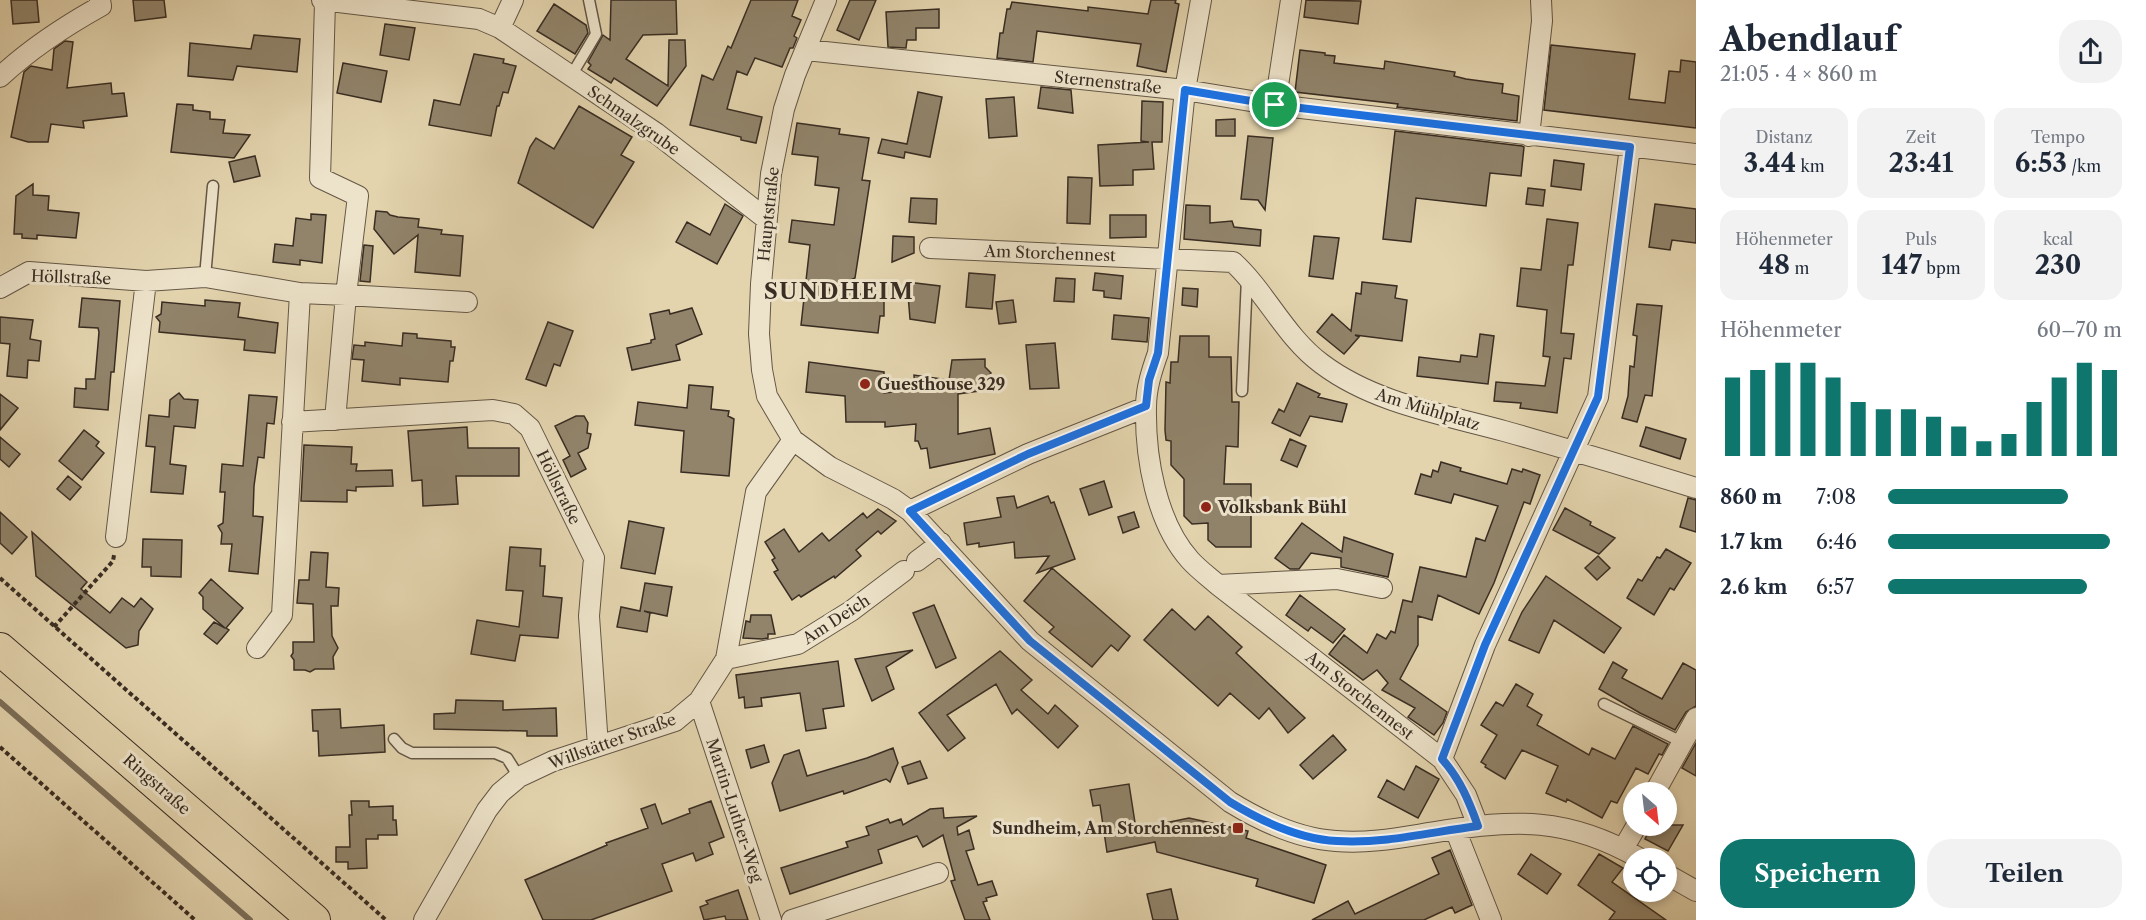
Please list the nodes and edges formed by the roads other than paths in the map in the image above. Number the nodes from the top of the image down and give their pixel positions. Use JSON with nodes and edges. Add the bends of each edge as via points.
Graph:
{"nodes":[{"id":1,"x":100,"y":0,"type":"edge"},
{"id":2,"x":513,"y":0,"type":"edge"},
{"id":3,"x":589,"y":0,"type":"edge"},
{"id":4,"x":826,"y":0,"type":"edge"},
{"id":5,"x":1201,"y":0,"type":"edge"},
{"id":6,"x":1291,"y":0,"type":"edge"},
{"id":7,"x":1541,"y":0,"type":"edge"},
{"id":8,"x":323,"y":1,"type":"edge"},
{"id":9,"x":500,"y":28,"type":"junction"},
{"id":10,"x":806,"y":50,"type":"junction"},
{"id":11,"x":571,"y":76,"type":"junction"},
{"id":12,"x":0,"y":77,"type":"edge"},
{"id":13,"x":1185,"y":90,"type":"junction"},
{"id":14,"x":1275,"y":105,"type":"junction"},
{"id":15,"x":1528,"y":136,"type":"junction"},
{"id":16,"x":1630,"y":147,"type":"junction"},
{"id":17,"x":1696,"y":154,"type":"edge"},
{"id":18,"x":213,"y":186,"type":"dead end"},
{"id":19,"x":765,"y":218,"type":"junction"},
{"id":20,"x":930,"y":248,"type":"dead end"},
{"id":21,"x":1170,"y":257,"type":"junction"},
{"id":22,"x":1247,"y":275,"type":"junction"},
{"id":23,"x":205,"y":277,"type":"junction"},
{"id":24,"x":146,"y":281,"type":"junction"},
{"id":25,"x":0,"y":288,"type":"edge"},
{"id":26,"x":300,"y":293,"type":"junction"},
{"id":27,"x":346,"y":295,"type":"junction"},
{"id":28,"x":466,"y":302,"type":"dead end"},
{"id":29,"x":1242,"y":392,"type":"dead end"},
{"id":30,"x":1146,"y":406,"type":"junction"},
{"id":31,"x":335,"y":420,"type":"junction"},
{"id":32,"x":292,"y":423,"type":"junction"},
{"id":33,"x":793,"y":440,"type":"junction"},
{"id":34,"x":1574,"y":451,"type":"junction"},
{"id":35,"x":1696,"y":488,"type":"edge"},
{"id":36,"x":910,"y":511,"type":"junction"},
{"id":37,"x":116,"y":537,"type":"road end"},
{"id":38,"x":941,"y":543,"type":"junction"},
{"id":39,"x":1218,"y":585,"type":"junction"},
{"id":40,"x":1382,"y":588,"type":"dead end"},
{"id":41,"x":257,"y":648,"type":"dead end"},
{"id":42,"x":0,"y":649,"type":"edge"},
{"id":43,"x":726,"y":659,"type":"junction"},
{"id":44,"x":699,"y":701,"type":"junction"},
{"id":45,"x":1604,"y":704,"type":"dead end"},
{"id":46,"x":1696,"y":718,"type":"edge"},
{"id":47,"x":394,"y":739,"type":"dead end"},
{"id":48,"x":1682,"y":742,"type":"junction"},
{"id":49,"x":598,"y":746,"type":"junction"},
{"id":50,"x":1442,"y":759,"type":"junction"},
{"id":51,"x":519,"y":777,"type":"junction"},
{"id":52,"x":1660,"y":782,"type":"edge"},
{"id":53,"x":1478,"y":826,"type":"junction"},
{"id":54,"x":1455,"y":829,"type":"junction"},
{"id":55,"x":1623,"y":849,"type":"edge"},
{"id":56,"x":938,"y":873,"type":"dead end"},
{"id":57,"x":1677,"y":880,"type":"edge"},
{"id":58,"x":1696,"y":891,"type":"edge"},
{"id":59,"x":314,"y":920,"type":"edge"},
{"id":60,"x":424,"y":920,"type":"edge"},
{"id":61,"x":771,"y":920,"type":"edge"},
{"id":62,"x":792,"y":920,"type":"edge"},
{"id":63,"x":1491,"y":920,"type":"edge"}],
"edges":[{"from":1,"to":12,"type":"street","via":[[101,6],[21,57]]},
{"from":2,"to":9,"type":"street"},
{"from":3,"to":11,"type":"lane","via":[[596,34]]},
{"from":4,"to":10,"type":"street","name":"Hauptstraße"},
{"from":5,"to":13,"type":"street","name":"Am Storchennest"},
{"from":6,"to":14,"type":"street"},
{"from":7,"to":15,"type":"street"},
{"from":8,"to":9,"type":"street","name":"Schmalzgrube","via":[[479,19]]},
{"from":8,"to":27,"type":"street","via":[[320,178],[358,196]]},
{"from":9,"to":11,"type":"street","name":"Schmalzgrube"},
{"from":10,"to":13,"type":"street","name":"Sternenstraße"},
{"from":10,"to":19,"type":"street","name":"Hauptstraße","via":[[784,109]]},
{"from":11,"to":19,"type":"street","name":"Schmalzgrube","via":[[656,133]]},
{"from":13,"to":14,"type":"street","name":"Sternenstraße"},
{"from":13,"to":21,"type":"street","name":"Am Storchennest"},
{"from":14,"to":15,"type":"street","name":"Sternenstraße"},
{"from":15,"to":16,"type":"street","name":"Sternenstraße"},
{"from":16,"to":17,"type":"street","name":"Sternenstraße"},
{"from":16,"to":34,"type":"street","via":[[1598,397]]},
{"from":18,"to":23,"type":"lane"},
{"from":19,"to":33,"type":"street","name":"Hauptstraße","via":[[759,334],[762,370],[767,396]]},
{"from":20,"to":21,"type":"street","name":"Am Storchennest"},
{"from":21,"to":22,"type":"street","name":"Am Mühlplatz","via":[[1233,262]]},
{"from":21,"to":30,"type":"street","name":"Am Storchennest","via":[[1158,353]]},
{"from":22,"to":29,"type":"lane"},
{"from":22,"to":34,"type":"street","name":"Am Mühlplatz","via":[[1297,339],[1320,363],[1346,381],[1390,400]]},
{"from":23,"to":24,"type":"street","name":"Höllstraße"},
{"from":23,"to":26,"type":"street","name":"Höllstraße"},
{"from":24,"to":25,"type":"street","name":"Höllstraße","via":[[29,272]]},
{"from":24,"to":37,"type":"street"},
{"from":26,"to":27,"type":"street","name":"Höllstraße"},
{"from":26,"to":32,"type":"street"},
{"from":27,"to":28,"type":"street","name":"Höllstraße"},
{"from":27,"to":31,"type":"street"},
{"from":30,"to":36,"type":"street","via":[[1028,454]]},
{"from":30,"to":39,"type":"street","name":"Am Storchennest","via":[[1153,487],[1166,523],[1189,559]]},
{"from":31,"to":32,"type":"street","name":"Höllstraße"},
{"from":31,"to":49,"type":"street","name":"Höllstraße","via":[[493,410],[514,414],[530,428],[594,558],[589,616]]},
{"from":32,"to":41,"type":"street","via":[[282,615]]},
{"from":33,"to":36,"type":"street","name":"Hauptstraße","via":[[830,468]]},
{"from":33,"to":43,"type":"street","name":"Willstätter Straße","via":[[756,492]]},
{"from":34,"to":35,"type":"street","name":"Am Mühlplatz"},
{"from":34,"to":50,"type":"street","via":[[1485,645]]},
{"from":36,"to":38,"type":"street","name":"Hauptstraße"},
{"from":38,"to":43,"type":"street","name":"Am Deich","via":[[851,611],[798,644]]},
{"from":38,"to":54,"type":"street","name":"Hauptstraße","via":[[1030,641],[1248,813],[1300,834],[1335,841],[1384,840]]},
{"from":39,"to":40,"type":"street","via":[[1337,579]]},
{"from":39,"to":50,"type":"street","name":"Am Storchennest"},
{"from":42,"to":59,"type":"main road","name":"Ringstraße"},
{"from":43,"to":44,"type":"street","name":"Willstätter Straße"},
{"from":44,"to":49,"type":"street","name":"Willstätter Straße","via":[[675,721]]},
{"from":44,"to":61,"type":"street","name":"Martin-Luther-Weg"},
{"from":45,"to":48,"type":"lane"},
{"from":46,"to":48,"type":"street"},
{"from":47,"to":51,"type":"lane","via":[[412,753],[495,753],[507,759]]},
{"from":48,"to":52,"type":"street"},
{"from":49,"to":51,"type":"street","name":"Willstätter Straße"},
{"from":50,"to":53,"type":"street","name":"Am Storchennest","via":[[1461,786]]},
{"from":51,"to":60,"type":"street","name":"Willstätter Straße","via":[[487,810]]},
{"from":53,"to":54,"type":"street","name":"Hauptstraße"},
{"from":53,"to":55,"type":"street","name":"Hauptstraße","via":[[1516,822],[1547,825],[1586,833]]},
{"from":54,"to":63,"type":"street"},
{"from":56,"to":62,"type":"street"},
{"from":57,"to":58,"type":"street"}]}
